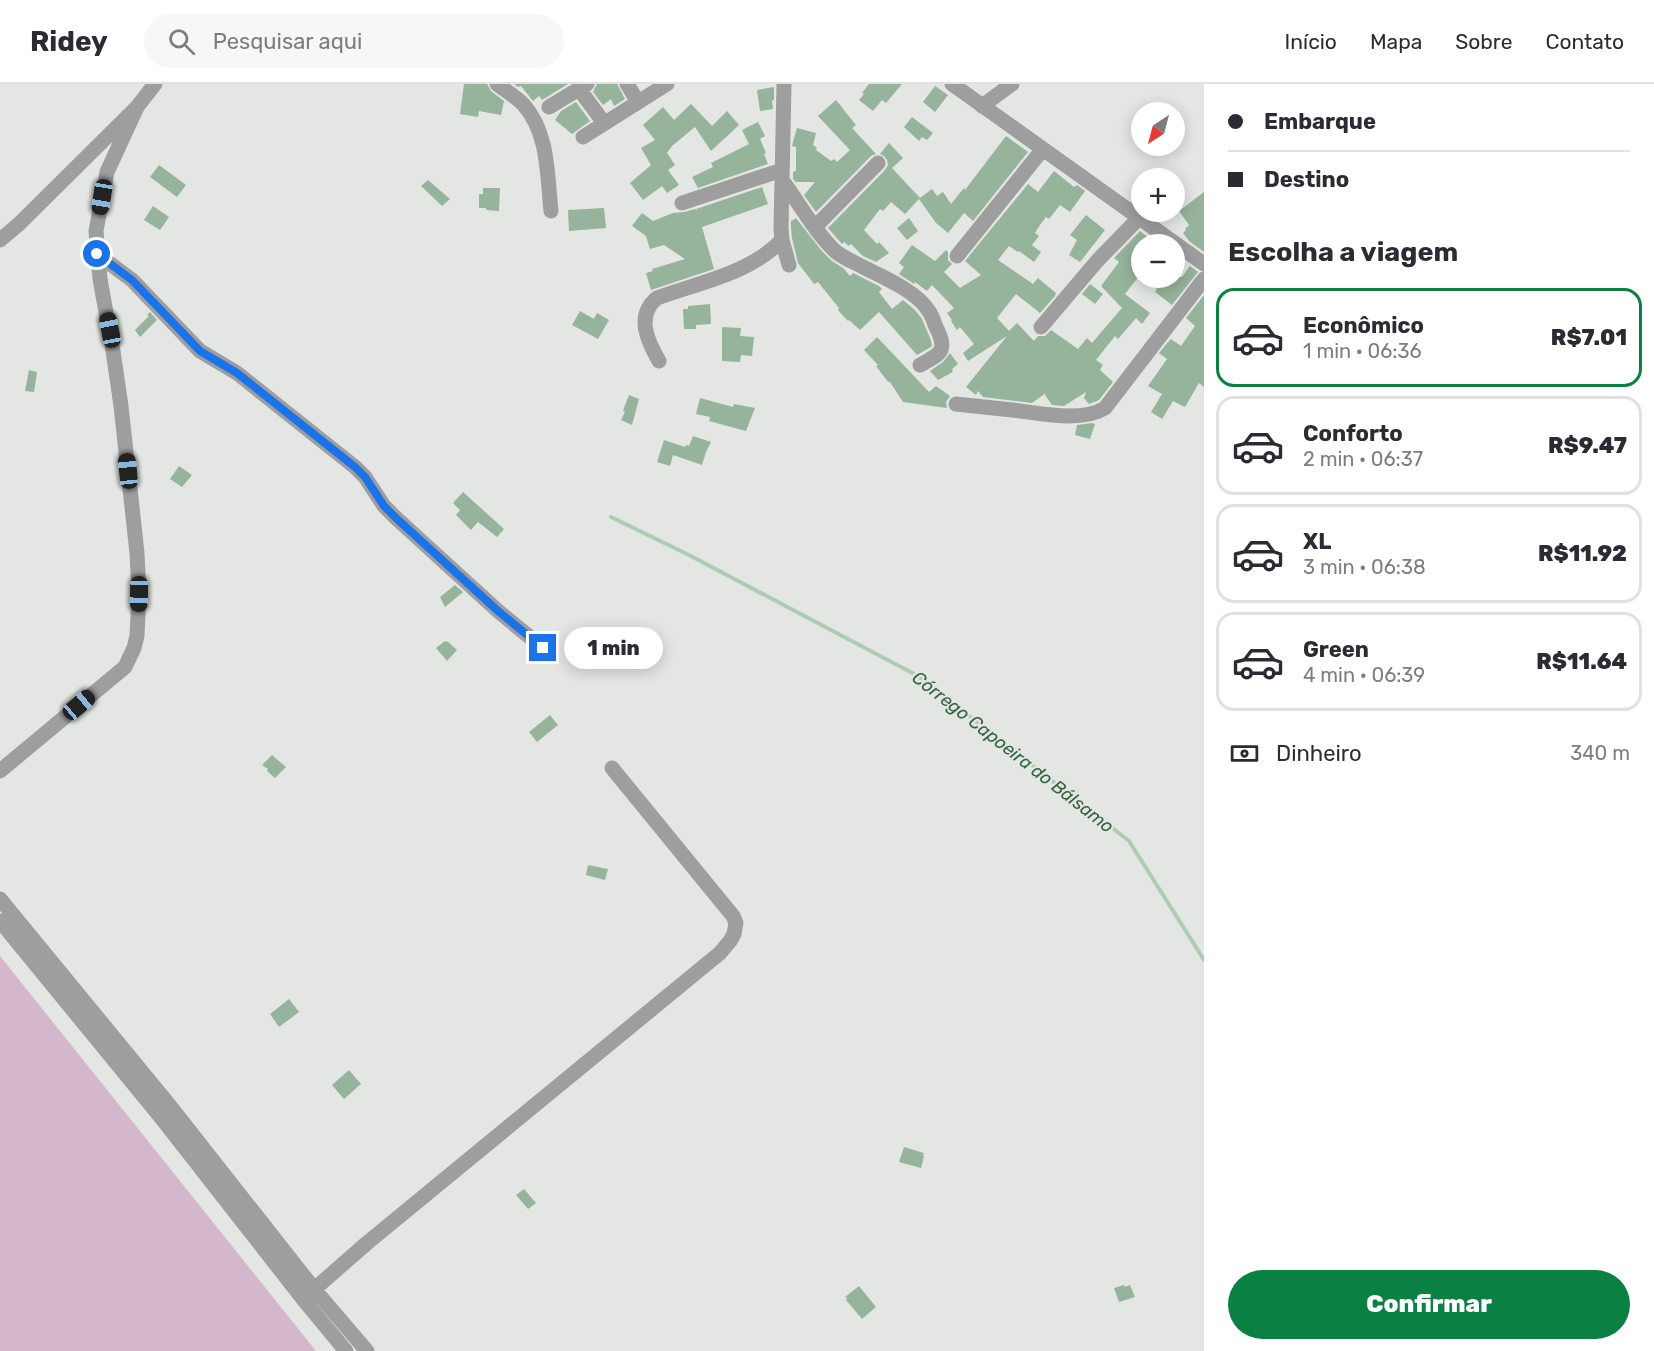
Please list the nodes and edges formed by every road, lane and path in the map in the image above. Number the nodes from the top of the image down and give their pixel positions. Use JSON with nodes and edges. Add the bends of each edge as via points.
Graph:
{"nodes":[{"id":1,"x":155,"y":84,"type":"edge"},
{"id":2,"x":497,"y":84,"type":"edge"},
{"id":3,"x":627,"y":84,"type":"edge"},
{"id":4,"x":666,"y":84,"type":"edge"},
{"id":5,"x":784,"y":84,"type":"edge"},
{"id":6,"x":952,"y":84,"type":"edge"},
{"id":7,"x":1012,"y":84,"type":"edge"},
{"id":8,"x":583,"y":86,"type":"edge"},
{"id":9,"x":638,"y":102,"type":"junction"},
{"id":10,"x":982,"y":106,"type":"junction"},
{"id":11,"x":549,"y":107,"type":"dead end"},
{"id":12,"x":137,"y":108,"type":"junction"},
{"id":13,"x":604,"y":123,"type":"junction"},
{"id":14,"x":583,"y":137,"type":"dead end"},
{"id":15,"x":1043,"y":149,"type":"junction"},
{"id":16,"x":878,"y":163,"type":"dead end"},
{"id":17,"x":782,"y":175,"type":"junction"},
{"id":18,"x":682,"y":203,"type":"dead end"},
{"id":19,"x":551,"y":211,"type":"dead end"},
{"id":20,"x":1131,"y":212,"type":"edge"},
{"id":21,"x":1136,"y":222,"type":"edge"},
{"id":22,"x":1146,"y":222,"type":"edge"},
{"id":23,"x":816,"y":226,"type":"junction"},
{"id":24,"x":0,"y":240,"type":"edge"},
{"id":25,"x":782,"y":240,"type":"junction"},
{"id":26,"x":97,"y":254,"type":"junction"},
{"id":27,"x":957,"y":255,"type":"dead end"},
{"id":28,"x":789,"y":264,"type":"dead end"},
{"id":29,"x":1204,"y":264,"type":"edge"},
{"id":30,"x":1204,"y":279,"type":"edge"},
{"id":31,"x":1041,"y":327,"type":"dead end"},
{"id":32,"x":659,"y":362,"type":"dead end"},
{"id":33,"x":920,"y":365,"type":"dead end"},
{"id":34,"x":956,"y":404,"type":"dead end"},
{"id":35,"x":543,"y":648,"type":"dead end"},
{"id":36,"x":612,"y":768,"type":"dead end"},
{"id":37,"x":0,"y":771,"type":"edge"},
{"id":38,"x":0,"y":899,"type":"edge"},
{"id":39,"x":0,"y":921,"type":"edge"},
{"id":40,"x":309,"y":1294,"type":"junction"},
{"id":41,"x":346,"y":1351,"type":"edge"},
{"id":42,"x":367,"y":1351,"type":"edge"}],
"edges":[{"from":1,"to":12,"type":"street"},
{"from":2,"to":19,"type":"street","via":[[523,104],[539,130]]},
{"from":3,"to":9,"type":"street"},
{"from":4,"to":9,"type":"street"},
{"from":5,"to":17,"type":"street"},
{"from":6,"to":10,"type":"street"},
{"from":7,"to":10,"type":"street"},
{"from":8,"to":11,"type":"street"},
{"from":8,"to":13,"type":"street"},
{"from":9,"to":13,"type":"street"},
{"from":10,"to":15,"type":"street"},
{"from":12,"to":24,"type":"street"},
{"from":12,"to":26,"type":"street","via":[[107,172],[96,231]]},
{"from":13,"to":14,"type":"street"},
{"from":15,"to":20,"type":"street"},
{"from":15,"to":27,"type":"street"},
{"from":16,"to":23,"type":"street"},
{"from":17,"to":18,"type":"street"},
{"from":17,"to":23,"type":"street"},
{"from":17,"to":25,"type":"street"},
{"from":21,"to":31,"type":"street"},
{"from":22,"to":29,"type":"street"},
{"from":23,"to":33,"type":"street","via":[[837,252],[891,280],[928,310],[943,346]]},
{"from":25,"to":28,"type":"street"},
{"from":25,"to":32,"type":"street","via":[[747,266],[653,301],[646,312],[645,330]]},
{"from":26,"to":35,"type":"street","via":[[139,286],[200,351],[237,373],[355,467],[396,518]]},
{"from":26,"to":37,"type":"street","via":[[126,447],[137,553],[137,636],[125,667]]},
{"from":30,"to":34,"type":"street","via":[[1099,412],[1047,415]]},
{"from":36,"to":40,"type":"street","via":[[733,916],[736,927],[730,941]]},
{"from":38,"to":40,"type":"street","via":[[170,1106]]},
{"from":39,"to":40,"type":"street"},
{"from":40,"to":41,"type":"street"},
{"from":40,"to":42,"type":"street"}]}
